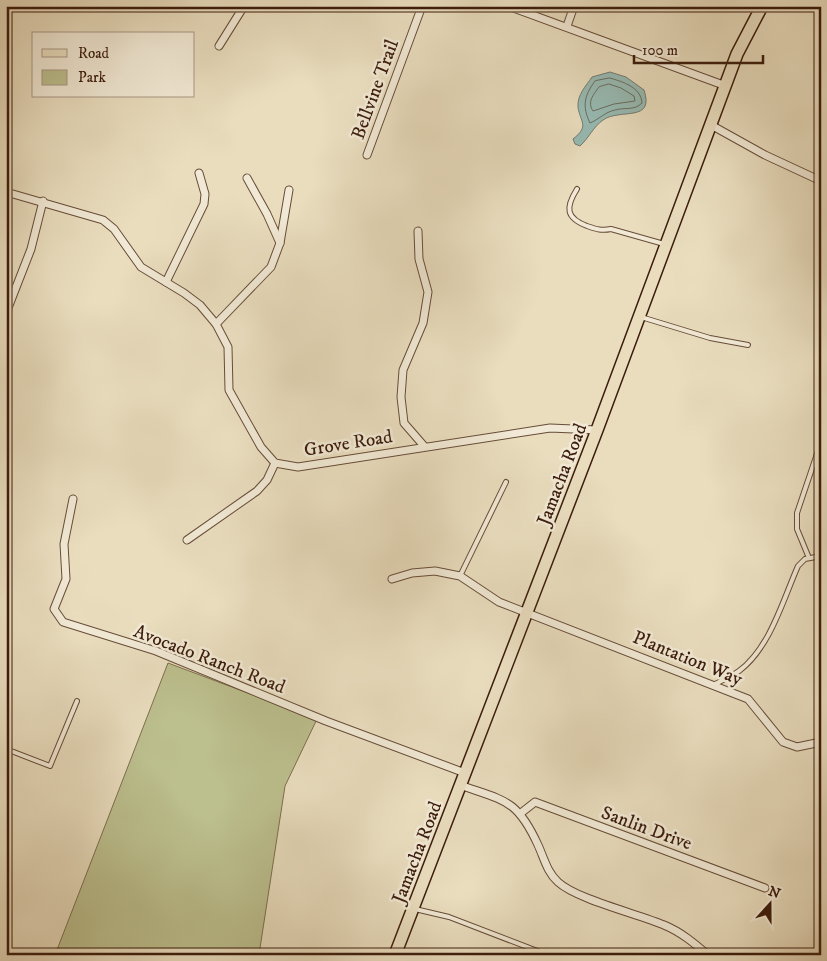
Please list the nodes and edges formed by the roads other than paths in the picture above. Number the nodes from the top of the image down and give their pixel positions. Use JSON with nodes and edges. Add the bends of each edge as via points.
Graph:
{"nodes":[{"id":1,"x":244,"y":6,"type":"edge"},
{"id":2,"x":422,"y":6,"type":"edge"},
{"id":3,"x":508,"y":6,"type":"edge"},
{"id":4,"x":574,"y":6,"type":"edge"},
{"id":5,"x":762,"y":6,"type":"edge"},
{"id":6,"x":568,"y":26,"type":"junction"},
{"id":7,"x":219,"y":46,"type":"dead end"},
{"id":8,"x":726,"y":86,"type":"junction"},
{"id":9,"x":711,"y":125,"type":"junction"},
{"id":10,"x":367,"y":155,"type":"dead end"},
{"id":11,"x":199,"y":173,"type":"dead end"},
{"id":12,"x":247,"y":178,"type":"dead end"},
{"id":13,"x":821,"y":181,"type":"edge"},
{"id":14,"x":577,"y":189,"type":"dead end"},
{"id":15,"x":289,"y":190,"type":"dead end"},
{"id":16,"x":6,"y":192,"type":"edge"},
{"id":17,"x":43,"y":201,"type":"junction"},
{"id":18,"x":418,"y":231,"type":"dead end"},
{"id":19,"x":280,"y":243,"type":"junction"},
{"id":20,"x":666,"y":244,"type":"junction"},
{"id":21,"x":166,"y":282,"type":"junction"},
{"id":22,"x":6,"y":313,"type":"edge"},
{"id":23,"x":639,"y":316,"type":"junction"},
{"id":24,"x":216,"y":324,"type":"junction"},
{"id":25,"x":748,"y":345,"type":"dead end"},
{"id":26,"x":597,"y":430,"type":"junction"},
{"id":27,"x":821,"y":442,"type":"edge"},
{"id":28,"x":424,"y":446,"type":"junction"},
{"id":29,"x":276,"y":463,"type":"junction"},
{"id":30,"x":506,"y":482,"type":"dead end"},
{"id":31,"x":73,"y":499,"type":"dead end"},
{"id":32,"x":187,"y":540,"type":"dead end"},
{"id":33,"x":821,"y":556,"type":"edge"},
{"id":34,"x":809,"y":558,"type":"junction"},
{"id":35,"x":460,"y":576,"type":"junction"},
{"id":36,"x":392,"y":579,"type":"dead end"},
{"id":37,"x":527,"y":612,"type":"junction"},
{"id":38,"x":715,"y":684,"type":"junction"},
{"id":39,"x":76,"y":701,"type":"dead end"},
{"id":40,"x":821,"y":742,"type":"edge"},
{"id":41,"x":6,"y":749,"type":"edge"},
{"id":42,"x":465,"y":773,"type":"junction"},
{"id":43,"x":460,"y":785,"type":"junction"},
{"id":44,"x":520,"y":812,"type":"junction"},
{"id":45,"x":765,"y":888,"type":"dead end"},
{"id":46,"x":413,"y":908,"type":"junction"},
{"id":47,"x":395,"y":955,"type":"edge"},
{"id":48,"x":548,"y":955,"type":"edge"},
{"id":49,"x":708,"y":955,"type":"edge"}],
"edges":[{"from":1,"to":7,"type":"street"},
{"from":2,"to":10,"type":"street","name":"Bellvine Trail"},
{"from":3,"to":6,"type":"street"},
{"from":4,"to":6,"type":"street"},
{"from":5,"to":8,"type":"main road","name":"Jamacha Road","via":[[743,42]]},
{"from":6,"to":8,"type":"street"},
{"from":8,"to":9,"type":"main road","name":"Jamacha Road"},
{"from":9,"to":13,"type":"street"},
{"from":9,"to":20,"type":"main road","name":"Jamacha Road"},
{"from":11,"to":21,"type":"street","via":[[205,194],[204,204]]},
{"from":12,"to":19,"type":"street"},
{"from":14,"to":20,"type":"lane","via":[[569,205],[575,222]]},
{"from":15,"to":19,"type":"street"},
{"from":16,"to":17,"type":"street"},
{"from":17,"to":21,"type":"street","via":[[103,220],[114,229],[142,267]]},
{"from":17,"to":22,"type":"street","via":[[31,249]]},
{"from":18,"to":28,"type":"street","via":[[419,259],[428,292],[423,323],[403,370],[401,397],[404,423]]},
{"from":19,"to":24,"type":"street","via":[[271,267]]},
{"from":20,"to":23,"type":"main road","name":"Jamacha Road"},
{"from":21,"to":24,"type":"street","via":[[200,305]]},
{"from":23,"to":25,"type":"lane","via":[[710,338]]},
{"from":23,"to":26,"type":"main road","name":"Jamacha Road"},
{"from":24,"to":29,"type":"street","via":[[228,346],[229,390],[261,447]]},
{"from":26,"to":28,"type":"street","name":"Grove Road","via":[[550,428]]},
{"from":26,"to":37,"type":"main road","name":"Jamacha Road"},
{"from":27,"to":34,"type":"lane","via":[[797,513],[797,529]]},
{"from":28,"to":29,"type":"street","name":"Grove Road","via":[[298,467]]},
{"from":29,"to":32,"type":"street","via":[[257,491]]},
{"from":30,"to":35,"type":"lane"},
{"from":31,"to":42,"type":"street","name":"Avocado Ranch Road","via":[[64,544],[66,579],[54,609],[63,622],[156,651],[326,721]]},
{"from":33,"to":34,"type":"lane"},
{"from":34,"to":38,"type":"lane","via":[[798,566],[766,637],[750,660],[739,671]]},
{"from":35,"to":36,"type":"street","via":[[435,571]]},
{"from":35,"to":37,"type":"street","name":"Plantation Way","via":[[499,602]]},
{"from":37,"to":38,"type":"street","name":"Plantation Way"},
{"from":37,"to":42,"type":"main road","name":"Jamacha Road"},
{"from":38,"to":40,"type":"street","name":"Plantation Way","via":[[748,699],[783,742],[797,747]]},
{"from":39,"to":41,"type":"lane","via":[[50,766]]},
{"from":42,"to":43,"type":"main road","name":"Jamacha Road"},
{"from":43,"to":44,"type":"street","via":[[504,801]]},
{"from":43,"to":46,"type":"main road","name":"Jamacha Road"},
{"from":44,"to":45,"type":"street","name":"Sanlin Drive","via":[[535,802]]},
{"from":44,"to":49,"type":"street","via":[[548,870],[558,882],[595,900],[665,925],[687,937]]},
{"from":46,"to":47,"type":"main road","name":"Jamacha Road"},
{"from":46,"to":48,"type":"lane","via":[[448,917]]}]}
